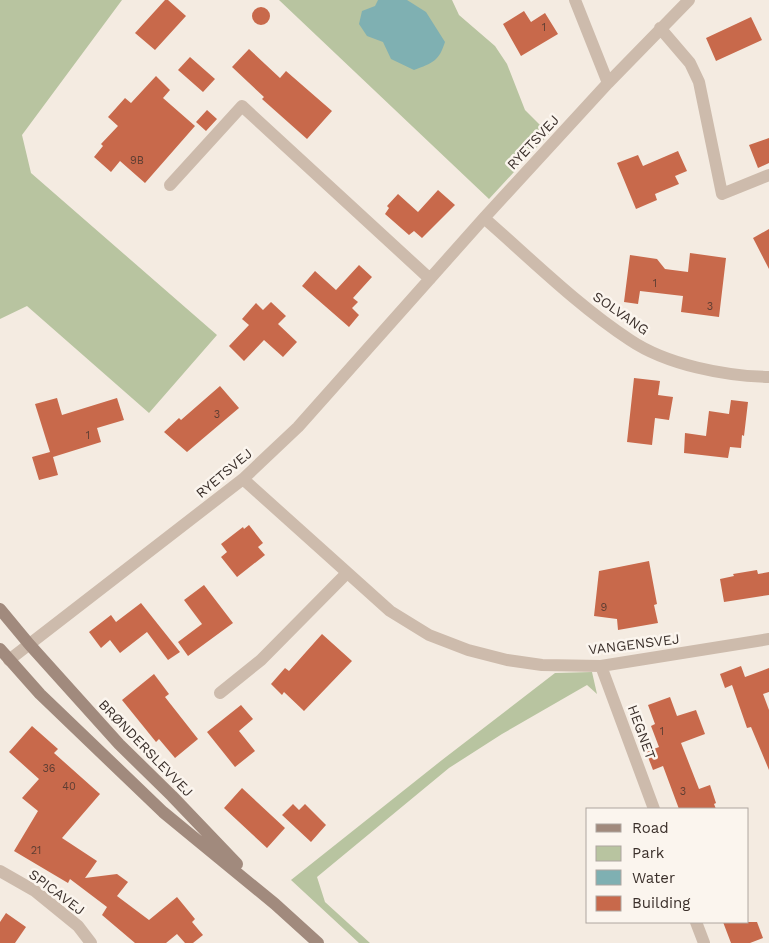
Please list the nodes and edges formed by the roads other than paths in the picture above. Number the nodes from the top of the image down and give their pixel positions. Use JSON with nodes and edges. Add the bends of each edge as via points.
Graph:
{"nodes":[{"id":1,"x":575,"y":0,"type":"edge"},
{"id":2,"x":689,"y":0,"type":"edge"},
{"id":3,"x":660,"y":28,"type":"junction"},
{"id":4,"x":608,"y":83,"type":"junction"},
{"id":5,"x":769,"y":176,"type":"edge"},
{"id":6,"x":170,"y":185,"type":"dead end"},
{"id":7,"x":484,"y":218,"type":"junction"},
{"id":8,"x":430,"y":279,"type":"junction"},
{"id":9,"x":769,"y":377,"type":"edge"},
{"id":10,"x":243,"y":479,"type":"junction"},
{"id":11,"x":347,"y":573,"type":"junction"},
{"id":12,"x":0,"y":608,"type":"edge"},
{"id":13,"x":769,"y":639,"type":"edge"},
{"id":14,"x":29,"y":644,"type":"junction"},
{"id":15,"x":0,"y":649,"type":"edge"},
{"id":16,"x":9,"y":660,"type":"junction"},
{"id":17,"x":601,"y":666,"type":"junction"},
{"id":18,"x":220,"y":693,"type":"dead end"},
{"id":19,"x":654,"y":808,"type":"edge"},
{"id":20,"x":0,"y":871,"type":"edge"},
{"id":21,"x":275,"y":904,"type":"junction"},
{"id":22,"x":696,"y":923,"type":"edge"},
{"id":23,"x":91,"y":943,"type":"edge"},
{"id":24,"x":318,"y":943,"type":"edge"},
{"id":25,"x":704,"y":943,"type":"edge"}],
"edges":[{"from":1,"to":4,"type":"street"},
{"from":2,"to":3,"type":"street","name":"RYETSVEJ"},
{"from":3,"to":4,"type":"street","name":"RYETSVEJ"},
{"from":3,"to":5,"type":"street","via":[[690,64],[699,82],[722,194]]},
{"from":4,"to":7,"type":"street","name":"RYETSVEJ"},
{"from":6,"to":8,"type":"street","via":[[242,106]]},
{"from":7,"to":8,"type":"street","name":"RYETSVEJ"},
{"from":7,"to":9,"type":"street","name":"SOLVANG","via":[[588,309],[631,341],[674,361],[718,372]]},
{"from":8,"to":10,"type":"street","name":"RYETSVEJ","via":[[298,427]]},
{"from":10,"to":11,"type":"street","name":"VANGENSVEJ"},
{"from":10,"to":14,"type":"street","name":"RYETSVEJ"},
{"from":11,"to":17,"type":"street","name":"VANGENSVEJ","via":[[390,611],[429,634],[468,650],[542,665]]},
{"from":11,"to":18,"type":"street","via":[[261,660]]},
{"from":12,"to":14,"type":"main road","name":"BRØNDERSLEVVEJ"},
{"from":13,"to":17,"type":"street","name":"VANGENSVEJ"},
{"from":14,"to":16,"type":"street","name":"RYETSVEJ"},
{"from":14,"to":21,"type":"main road","name":"BRØNDERSLEVVEJ","via":[[119,744]]},
{"from":15,"to":16,"type":"main road","name":"BRØNDERSLEVVEJ"},
{"from":16,"to":21,"type":"main road","name":"BRØNDERSLEVVEJ","via":[[156,806]]},
{"from":17,"to":19,"type":"street","name":"HEGNET"},
{"from":20,"to":23,"type":"street","name":"SPICAVEJ","via":[[35,891],[78,926]]},
{"from":21,"to":24,"type":"main road","name":"BRØNDERSLEVVEJ"},
{"from":22,"to":25,"type":"street"}]}
